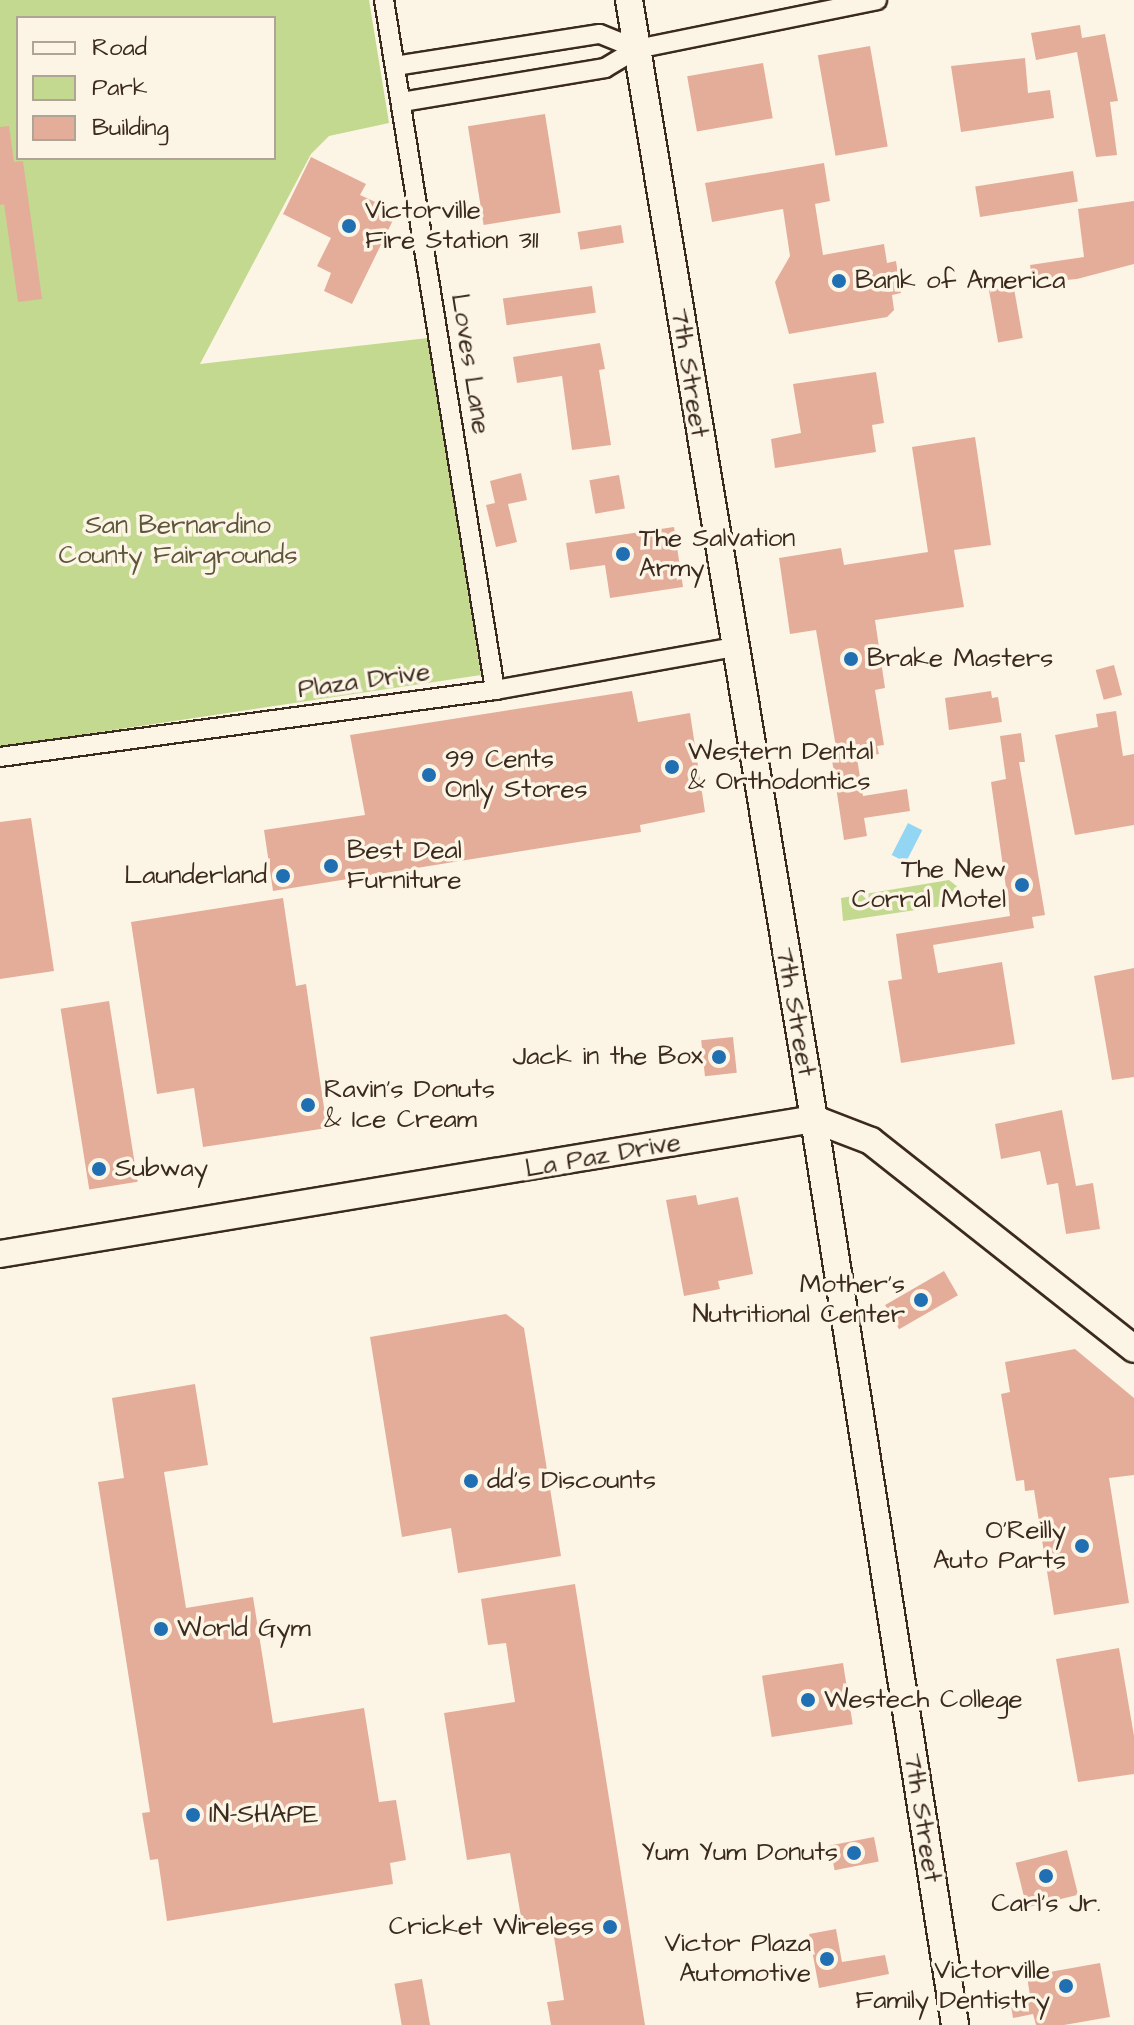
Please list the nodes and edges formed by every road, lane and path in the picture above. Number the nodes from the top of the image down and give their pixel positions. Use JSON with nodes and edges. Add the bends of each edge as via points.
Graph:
{"nodes":[{"id":1,"x":384,"y":0,"type":"edge"},
{"id":2,"x":629,"y":0,"type":"edge"},
{"id":3,"x":877,"y":0,"type":"edge"},
{"id":4,"x":637,"y":49,"type":"junction"},
{"id":5,"x":395,"y":66,"type":"junction"},
{"id":6,"x":402,"y":102,"type":"junction"},
{"id":7,"x":733,"y":647,"type":"junction"},
{"id":8,"x":495,"y":690,"type":"junction"},
{"id":9,"x":0,"y":757,"type":"edge"},
{"id":10,"x":814,"y":1119,"type":"junction"},
{"id":11,"x":0,"y":1254,"type":"edge"},
{"id":12,"x":1134,"y":1349,"type":"edge"},
{"id":13,"x":955,"y":2025,"type":"edge"}],
"edges":[{"from":1,"to":5,"type":"street","name":"Loves Lane"},
{"from":2,"to":4,"type":"main road","name":"7th Street"},
{"from":3,"to":4,"type":"street"},
{"from":4,"to":5,"type":"street","via":[[600,34]]},
{"from":4,"to":6,"type":"street","via":[[605,68]]},
{"from":4,"to":7,"type":"main road","name":"7th Street"},
{"from":5,"to":6,"type":"street","name":"Loves Lane"},
{"from":6,"to":8,"type":"street","name":"Loves Lane"},
{"from":7,"to":8,"type":"street","name":"Plaza Drive"},
{"from":7,"to":10,"type":"main road","name":"7th Street"},
{"from":8,"to":9,"type":"street","name":"Plaza Drive"},
{"from":10,"to":11,"type":"main road","name":"La Paz Drive"},
{"from":10,"to":12,"type":"main road","via":[[882,1148]]},
{"from":10,"to":13,"type":"main road","name":"7th Street"}]}
